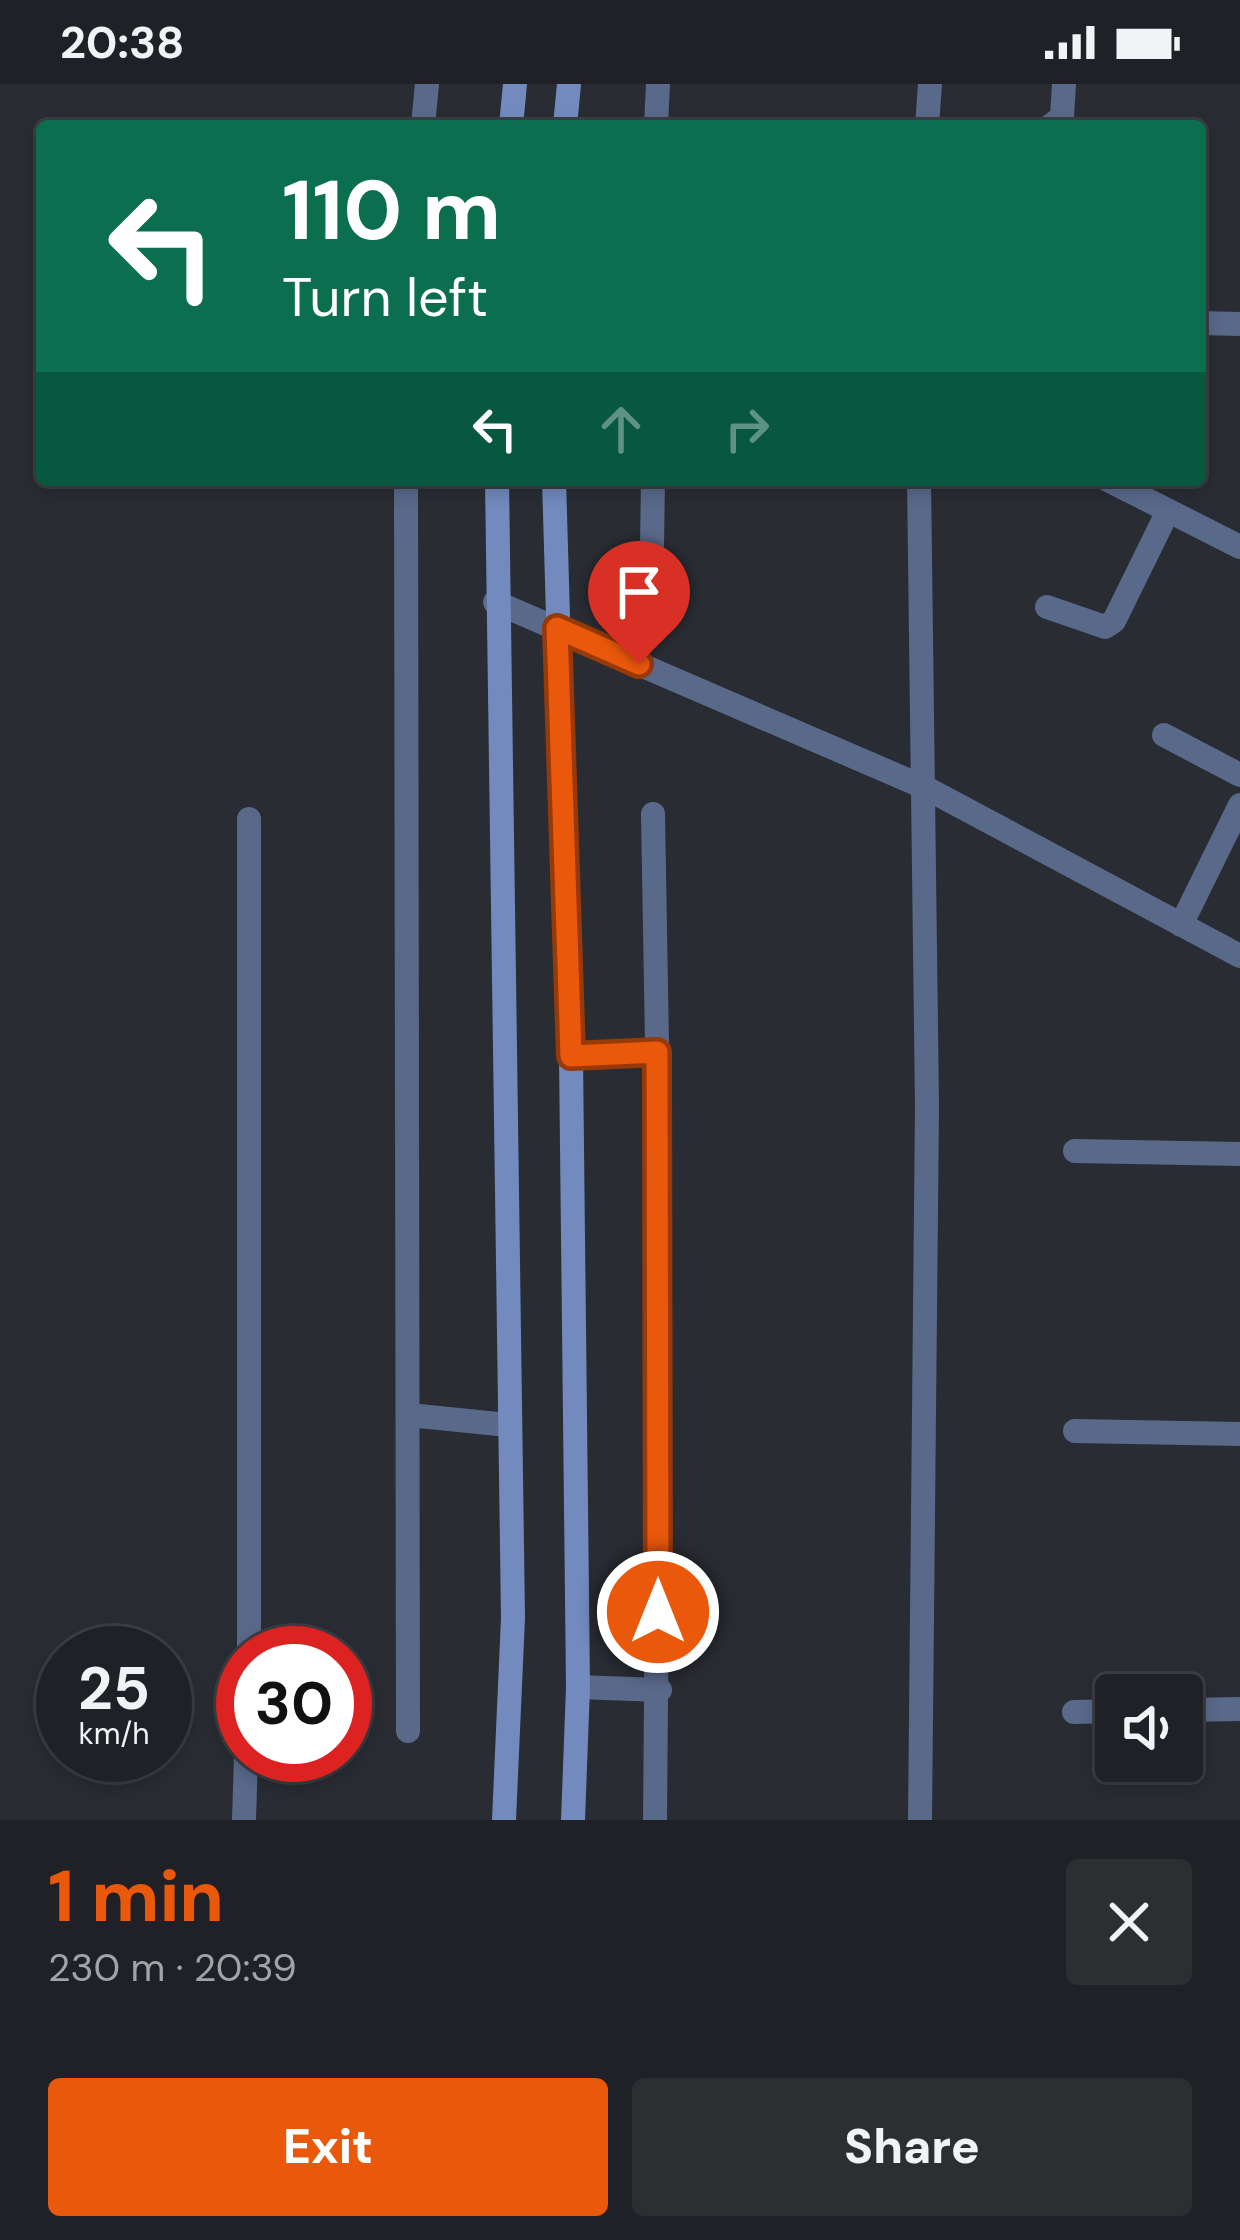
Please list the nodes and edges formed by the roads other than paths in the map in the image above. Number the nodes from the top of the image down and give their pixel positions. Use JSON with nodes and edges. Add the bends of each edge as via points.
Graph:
{"nodes":[{"id":1,"x":427,"y":84,"type":"edge"},
{"id":2,"x":515,"y":84,"type":"edge"},
{"id":3,"x":569,"y":84,"type":"edge"},
{"id":4,"x":658,"y":84,"type":"edge"},
{"id":5,"x":930,"y":84,"type":"edge"},
{"id":6,"x":1064,"y":84,"type":"edge"},
{"id":7,"x":424,"y":120,"type":"edge"},
{"id":8,"x":512,"y":120,"type":"edge"},
{"id":9,"x":566,"y":120,"type":"edge"},
{"id":10,"x":656,"y":120,"type":"edge"},
{"id":11,"x":927,"y":120,"type":"edge"},
{"id":12,"x":1058,"y":120,"type":"edge"},
{"id":13,"x":1206,"y":323,"type":"edge"},
{"id":14,"x":1240,"y":324,"type":"edge"},
{"id":15,"x":406,"y":486,"type":"edge"},
{"id":16,"x":497,"y":486,"type":"edge"},
{"id":17,"x":554,"y":486,"type":"edge"},
{"id":18,"x":653,"y":486,"type":"edge"},
{"id":19,"x":919,"y":486,"type":"edge"},
{"id":20,"x":1120,"y":486,"type":"edge"},
{"id":21,"x":1168,"y":511,"type":"junction"},
{"id":22,"x":652,"y":546,"type":"dead end"},
{"id":23,"x":1240,"y":547,"type":"edge"},
{"id":24,"x":495,"y":602,"type":"junction"},
{"id":25,"x":1047,"y":607,"type":"dead end"},
{"id":26,"x":557,"y":628,"type":"junction"},
{"id":27,"x":1164,"y":735,"type":"dead end"},
{"id":28,"x":1240,"y":775,"type":"edge"},
{"id":29,"x":926,"y":788,"type":"junction"},
{"id":30,"x":1240,"y":805,"type":"edge"},
{"id":31,"x":653,"y":814,"type":"dead end"},
{"id":32,"x":249,"y":819,"type":"dead end"},
{"id":33,"x":1181,"y":925,"type":"junction"},
{"id":34,"x":1240,"y":956,"type":"edge"},
{"id":35,"x":657,"y":1052,"type":"junction"},
{"id":36,"x":571,"y":1056,"type":"junction"},
{"id":37,"x":1076,"y":1151,"type":"dead end"},
{"id":38,"x":1240,"y":1154,"type":"edge"},
{"id":39,"x":409,"y":1415,"type":"junction"},
{"id":40,"x":508,"y":1425,"type":"junction"},
{"id":41,"x":1076,"y":1431,"type":"dead end"},
{"id":42,"x":1240,"y":1434,"type":"edge"},
{"id":43,"x":249,"y":1626,"type":"edge"},
{"id":44,"x":578,"y":1687,"type":"junction"},
{"id":45,"x":660,"y":1690,"type":"junction"},
{"id":46,"x":1240,"y":1709,"type":"edge"},
{"id":47,"x":1203,"y":1710,"type":"edge"},
{"id":48,"x":1074,"y":1712,"type":"dead end"},
{"id":49,"x":1095,"y":1712,"type":"edge"},
{"id":50,"x":408,"y":1731,"type":"dead end"},
{"id":51,"x":245,"y":1782,"type":"edge"},
{"id":52,"x":244,"y":1820,"type":"edge"},
{"id":53,"x":504,"y":1820,"type":"edge"},
{"id":54,"x":573,"y":1820,"type":"edge"},
{"id":55,"x":655,"y":1820,"type":"edge"},
{"id":56,"x":920,"y":1820,"type":"edge"}],
"edges":[{"from":1,"to":7,"type":"street"},
{"from":2,"to":8,"type":"street"},
{"from":3,"to":9,"type":"street"},
{"from":4,"to":10,"type":"street"},
{"from":5,"to":11,"type":"street"},
{"from":6,"to":12,"type":"street"},
{"from":13,"to":14,"type":"street"},
{"from":15,"to":39,"type":"street"},
{"from":16,"to":24,"type":"street"},
{"from":17,"to":26,"type":"street"},
{"from":18,"to":22,"type":"street"},
{"from":19,"to":29,"type":"street"},
{"from":20,"to":21,"type":"street"},
{"from":21,"to":23,"type":"street"},
{"from":21,"to":25,"type":"street","via":[[1114,621],[1105,627]]},
{"from":24,"to":26,"type":"street"},
{"from":24,"to":40,"type":"street"},
{"from":26,"to":29,"type":"street"},
{"from":26,"to":36,"type":"street"},
{"from":27,"to":28,"type":"street"},
{"from":29,"to":33,"type":"street"},
{"from":29,"to":56,"type":"street"},
{"from":30,"to":33,"type":"street"},
{"from":31,"to":35,"type":"street"},
{"from":32,"to":43,"type":"street"},
{"from":33,"to":34,"type":"street"},
{"from":35,"to":36,"type":"street"},
{"from":35,"to":45,"type":"street"},
{"from":36,"to":44,"type":"street"},
{"from":37,"to":38,"type":"street"},
{"from":39,"to":40,"type":"street"},
{"from":39,"to":50,"type":"street"},
{"from":40,"to":53,"type":"street","via":[[513,1618]]},
{"from":41,"to":42,"type":"street"},
{"from":44,"to":45,"type":"street"},
{"from":44,"to":54,"type":"street"},
{"from":45,"to":55,"type":"street"},
{"from":46,"to":47,"type":"street"},
{"from":48,"to":49,"type":"street"},
{"from":51,"to":52,"type":"street"}]}
